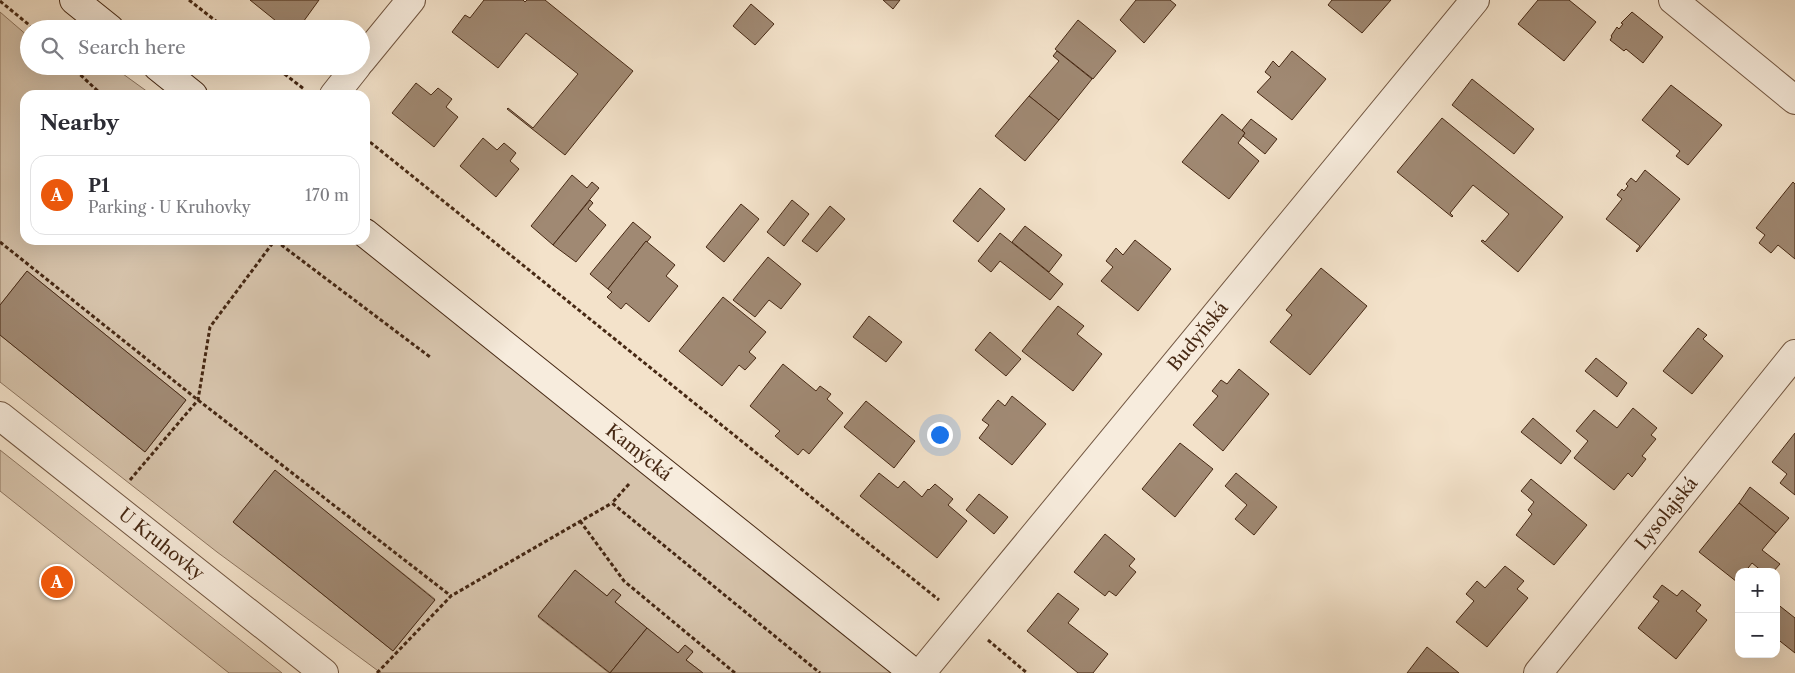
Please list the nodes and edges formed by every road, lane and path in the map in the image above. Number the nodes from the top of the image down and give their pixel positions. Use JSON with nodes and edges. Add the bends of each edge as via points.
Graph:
{"nodes":[{"id":1,"x":74,"y":0,"type":"edge"},
{"id":2,"x":190,"y":0,"type":"edge"},
{"id":3,"x":411,"y":0,"type":"edge"},
{"id":4,"x":1475,"y":0,"type":"edge"},
{"id":5,"x":1674,"y":0,"type":"edge"},
{"id":6,"x":0,"y":1,"type":"edge"},
{"id":7,"x":23,"y":20,"type":"edge"},
{"id":8,"x":99,"y":20,"type":"edge"},
{"id":9,"x":215,"y":20,"type":"edge"},
{"id":10,"x":370,"y":50,"type":"edge"},
{"id":11,"x":81,"y":75,"type":"edge"},
{"id":12,"x":168,"y":75,"type":"edge"},
{"id":13,"x":285,"y":75,"type":"edge"},
{"id":14,"x":350,"y":75,"type":"edge"},
{"id":15,"x":97,"y":90,"type":"edge"},
{"id":16,"x":187,"y":90,"type":"edge"},
{"id":17,"x":305,"y":90,"type":"edge"},
{"id":18,"x":338,"y":90,"type":"edge"},
{"id":19,"x":1795,"y":100,"type":"edge"},
{"id":20,"x":370,"y":142,"type":"edge"},
{"id":21,"x":370,"y":237,"type":"edge"},
{"id":22,"x":0,"y":242,"type":"edge"},
{"id":23,"x":271,"y":245,"type":"edge"},
{"id":24,"x":282,"y":245,"type":"edge"},
{"id":25,"x":1795,"y":354,"type":"edge"},
{"id":26,"x":430,"y":357,"type":"dead end"},
{"id":27,"x":198,"y":400,"type":"junction"},
{"id":28,"x":0,"y":416,"type":"edge"},
{"id":29,"x":650,"y":462,"type":"junction"},
{"id":30,"x":612,"y":502,"type":"junction"},
{"id":31,"x":110,"y":504,"type":"junction"},
{"id":32,"x":580,"y":521,"type":"junction"},
{"id":33,"x":451,"y":596,"type":"junction"},
{"id":34,"x":964,"y":620,"type":"junction"},
{"id":35,"x":324,"y":673,"type":"edge"},
{"id":36,"x":377,"y":673,"type":"edge"},
{"id":37,"x":735,"y":673,"type":"edge"},
{"id":38,"x":820,"y":673,"type":"edge"},
{"id":39,"x":914,"y":673,"type":"edge"},
{"id":40,"x":921,"y":673,"type":"edge"},
{"id":41,"x":1027,"y":673,"type":"edge"},
{"id":42,"x":1538,"y":673,"type":"edge"}],
"edges":[{"from":1,"to":8,"type":"street"},
{"from":2,"to":9,"type":"path"},
{"from":3,"to":10,"type":"street"},
{"from":4,"to":34,"type":"street","name":"Budyňská"},
{"from":5,"to":19,"type":"street"},
{"from":6,"to":7,"type":"path"},
{"from":11,"to":15,"type":"path"},
{"from":12,"to":16,"type":"street"},
{"from":13,"to":17,"type":"path"},
{"from":14,"to":18,"type":"street"},
{"from":20,"to":34,"type":"path"},
{"from":21,"to":29,"type":"street","name":"Kamýcká"},
{"from":22,"to":27,"type":"path"},
{"from":23,"to":27,"type":"path","via":[[210,327]]},
{"from":24,"to":26,"type":"path"},
{"from":25,"to":42,"type":"street","name":"Lysolajská"},
{"from":27,"to":31,"type":"path"},
{"from":27,"to":33,"type":"path"},
{"from":28,"to":31,"type":"street","name":"U Kruhovky"},
{"from":29,"to":30,"type":"path"},
{"from":29,"to":39,"type":"street","name":"Kamýcká"},
{"from":30,"to":32,"type":"path"},
{"from":30,"to":38,"type":"path"},
{"from":31,"to":35,"type":"street","name":"U Kruhovky"},
{"from":32,"to":33,"type":"path"},
{"from":32,"to":37,"type":"path","via":[[624,581]]},
{"from":33,"to":36,"type":"path"},
{"from":34,"to":40,"type":"street","name":"Budyňská"},
{"from":34,"to":41,"type":"path"}]}
